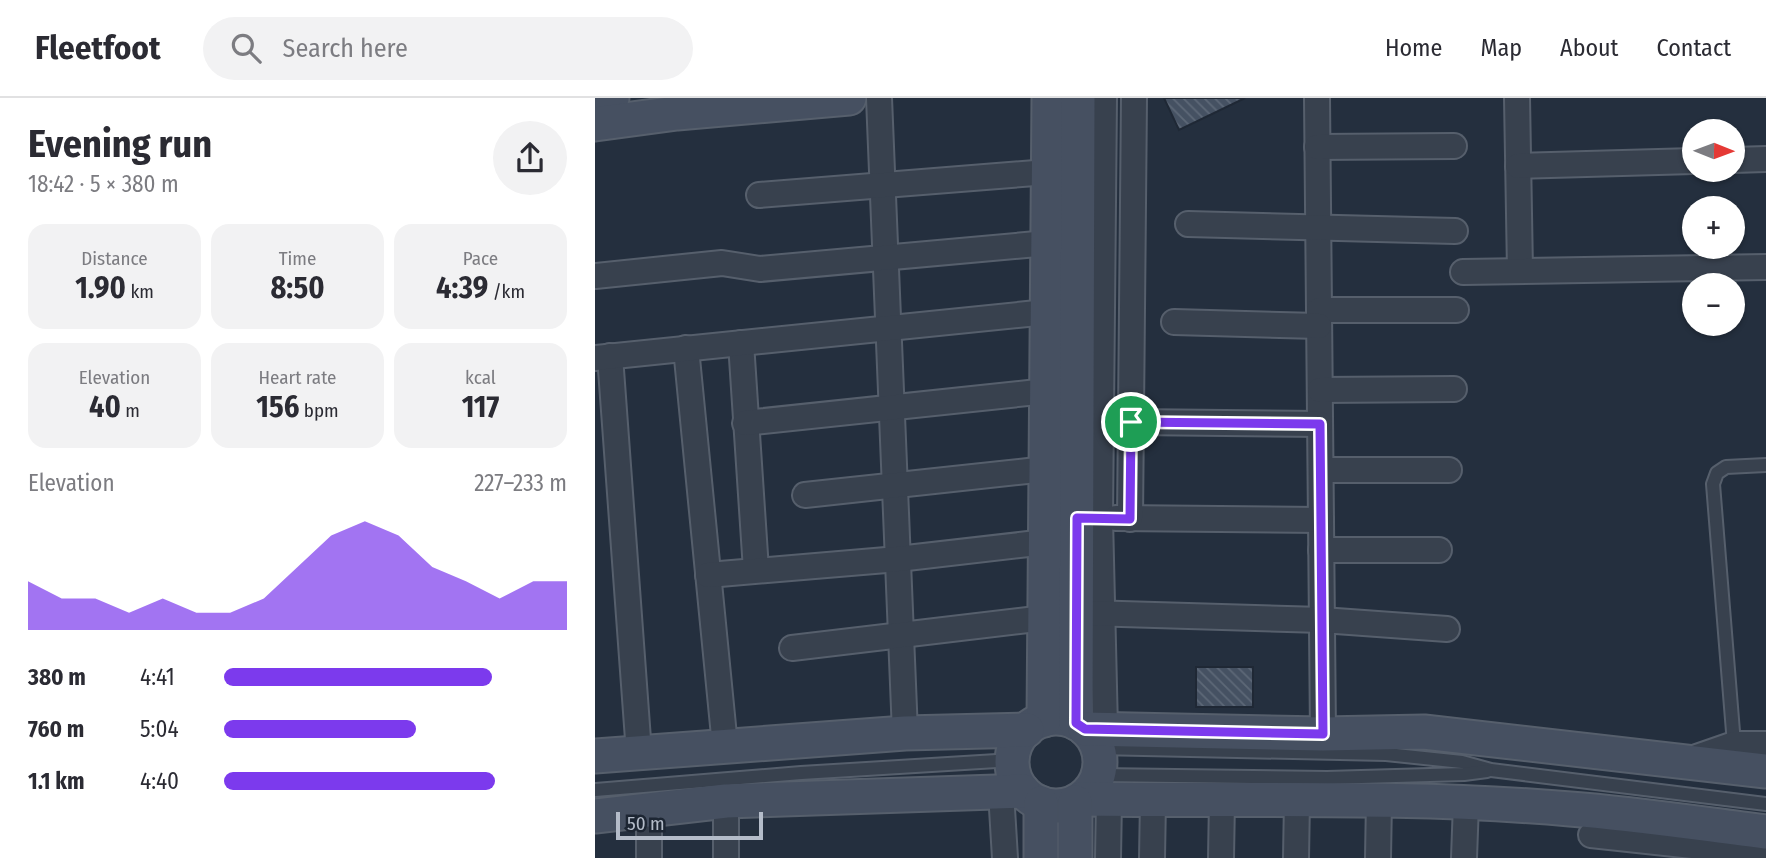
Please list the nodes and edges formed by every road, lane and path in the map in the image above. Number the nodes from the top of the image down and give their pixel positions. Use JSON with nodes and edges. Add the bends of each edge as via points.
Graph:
{"nodes":[{"id":1,"x":612,"y":98,"type":"edge"},
{"id":2,"x":849,"y":98,"type":"edge"},
{"id":3,"x":879,"y":98,"type":"edge"},
{"id":4,"x":1049,"y":98,"type":"edge"},
{"id":5,"x":1078,"y":98,"type":"edge"},
{"id":6,"x":1104,"y":98,"type":"edge"},
{"id":7,"x":1134,"y":98,"type":"edge"},
{"id":8,"x":1317,"y":98,"type":"edge"},
{"id":9,"x":1517,"y":98,"type":"edge"},
{"id":10,"x":595,"y":101,"type":"edge"},
{"id":11,"x":669,"y":106,"type":"edge"},
{"id":12,"x":595,"y":124,"type":"edge"},
{"id":13,"x":1454,"y":146,"type":"dead end"},
{"id":14,"x":1317,"y":147,"type":"junction"},
{"id":15,"x":1766,"y":159,"type":"edge"},
{"id":16,"x":1745,"y":160,"type":"edge"},
{"id":17,"x":1682,"y":161,"type":"edge"},
{"id":18,"x":1518,"y":166,"type":"junction"},
{"id":19,"x":1048,"y":172,"type":"junction"},
{"id":20,"x":883,"y":186,"type":"junction"},
{"id":21,"x":759,"y":195,"type":"dead end"},
{"id":22,"x":1188,"y":224,"type":"dead end"},
{"id":23,"x":1318,"y":228,"type":"junction"},
{"id":24,"x":1455,"y":231,"type":"dead end"},
{"id":25,"x":1048,"y":243,"type":"junction"},
{"id":26,"x":886,"y":257,"type":"junction"},
{"id":27,"x":1766,"y":267,"type":"edge"},
{"id":28,"x":1520,"y":271,"type":"junction"},
{"id":29,"x":1463,"y":272,"type":"dead end"},
{"id":30,"x":595,"y":276,"type":"edge"},
{"id":31,"x":1456,"y":310,"type":"dead end"},
{"id":32,"x":1047,"y":312,"type":"junction"},
{"id":33,"x":1319,"y":318,"type":"junction"},
{"id":34,"x":1174,"y":322,"type":"dead end"},
{"id":35,"x":889,"y":327,"type":"junction"},
{"id":36,"x":741,"y":343,"type":"junction"},
{"id":37,"x":686,"y":348,"type":"junction"},
{"id":38,"x":602,"y":357,"type":"edge"},
{"id":39,"x":1454,"y":389,"type":"dead end"},
{"id":40,"x":1320,"y":390,"type":"junction"},
{"id":41,"x":1047,"y":391,"type":"junction"},
{"id":42,"x":893,"y":407,"type":"junction"},
{"id":43,"x":1131,"y":422,"type":"junction"},
{"id":44,"x":745,"y":423,"type":"junction"},
{"id":45,"x":1320,"y":424,"type":"junction"},
{"id":46,"x":1766,"y":465,"type":"edge"},
{"id":47,"x":1046,"y":469,"type":"junction"},
{"id":48,"x":1321,"y":470,"type":"junction"},
{"id":49,"x":1449,"y":470,"type":"dead end"},
{"id":50,"x":895,"y":485,"type":"junction"},
{"id":51,"x":805,"y":495,"type":"dead end"},
{"id":52,"x":1089,"y":518,"type":"junction"},
{"id":53,"x":1130,"y":519,"type":"junction"},
{"id":54,"x":1321,"y":520,"type":"junction"},
{"id":55,"x":1046,"y":542,"type":"junction"},
{"id":56,"x":1321,"y":550,"type":"junction"},
{"id":57,"x":1439,"y":550,"type":"dead end"},
{"id":58,"x":898,"y":559,"type":"junction"},
{"id":59,"x":756,"y":570,"type":"junction"},
{"id":60,"x":708,"y":575,"type":"junction"},
{"id":61,"x":1075,"y":615,"type":"junction"},
{"id":62,"x":1322,"y":620,"type":"junction"},
{"id":63,"x":1447,"y":629,"type":"dead end"},
{"id":64,"x":901,"y":636,"type":"junction"},
{"id":65,"x":792,"y":648,"type":"dead end"},
{"id":66,"x":905,"y":733,"type":"junction"},
{"id":67,"x":1323,"y":734,"type":"junction"},
{"id":68,"x":1734,"y":744,"type":"junction"},
{"id":69,"x":1766,"y":744,"type":"edge"},
{"id":70,"x":725,"y":746,"type":"junction"},
{"id":71,"x":639,"y":753,"type":"junction"},
{"id":72,"x":1080,"y":755,"type":"junction"},
{"id":73,"x":595,"y":756,"type":"edge"},
{"id":74,"x":1684,"y":761,"type":"junction"},
{"id":75,"x":1491,"y":770,"type":"junction"},
{"id":76,"x":1766,"y":771,"type":"edge"},
{"id":77,"x":1020,"y":787,"type":"junction"},
{"id":78,"x":595,"y":790,"type":"edge"},
{"id":79,"x":1153,"y":800,"type":"junction"},
{"id":80,"x":1222,"y":800,"type":"junction"},
{"id":81,"x":1297,"y":800,"type":"junction"},
{"id":82,"x":1379,"y":800,"type":"junction"},
{"id":83,"x":726,"y":801,"type":"junction"},
{"id":84,"x":1466,"y":803,"type":"junction"},
{"id":85,"x":1766,"y":804,"type":"edge"},
{"id":86,"x":649,"y":810,"type":"junction"},
{"id":87,"x":595,"y":816,"type":"edge"},
{"id":88,"x":1766,"y":832,"type":"edge"},
{"id":89,"x":1591,"y":835,"type":"edge"},
{"id":90,"x":1766,"y":854,"type":"edge"},
{"id":91,"x":649,"y":858,"type":"edge"},
{"id":92,"x":726,"y":858,"type":"edge"},
{"id":93,"x":738,"y":858,"type":"edge"},
{"id":94,"x":1005,"y":858,"type":"edge"},
{"id":95,"x":1041,"y":858,"type":"edge"},
{"id":96,"x":1075,"y":858,"type":"edge"},
{"id":97,"x":1108,"y":858,"type":"edge"},
{"id":98,"x":1152,"y":858,"type":"edge"},
{"id":99,"x":1221,"y":858,"type":"edge"},
{"id":100,"x":1296,"y":858,"type":"edge"},
{"id":101,"x":1378,"y":858,"type":"edge"},
{"id":102,"x":1464,"y":858,"type":"edge"}],
"edges":[{"from":1,"to":10,"type":"main road"},
{"from":2,"to":11,"type":"main road"},
{"from":3,"to":20,"type":"street"},
{"from":4,"to":19,"type":"main road"},
{"from":5,"to":52,"type":"main road"},
{"from":6,"to":52,"type":"street"},
{"from":7,"to":43,"type":"street"},
{"from":8,"to":14,"type":"street"},
{"from":9,"to":18,"type":"street"},
{"from":11,"to":12,"type":"main road"},
{"from":13,"to":14,"type":"street"},
{"from":14,"to":23,"type":"street"},
{"from":15,"to":16,"type":"street"},
{"from":17,"to":18,"type":"street"},
{"from":18,"to":28,"type":"street"},
{"from":19,"to":20,"type":"street"},
{"from":19,"to":25,"type":"main road"},
{"from":20,"to":21,"type":"street"},
{"from":20,"to":26,"type":"street"},
{"from":22,"to":23,"type":"street"},
{"from":23,"to":24,"type":"street"},
{"from":23,"to":33,"type":"street"},
{"from":25,"to":26,"type":"street"},
{"from":25,"to":32,"type":"main road"},
{"from":26,"to":30,"type":"street","via":[[760,269],[722,262]]},
{"from":26,"to":35,"type":"street"},
{"from":27,"to":28,"type":"street"},
{"from":28,"to":29,"type":"street"},
{"from":31,"to":33,"type":"street"},
{"from":32,"to":35,"type":"street"},
{"from":32,"to":41,"type":"main road"},
{"from":33,"to":34,"type":"street"},
{"from":33,"to":40,"type":"street"},
{"from":35,"to":36,"type":"street"},
{"from":35,"to":42,"type":"street"},
{"from":36,"to":37,"type":"street"},
{"from":36,"to":44,"type":"street"},
{"from":37,"to":38,"type":"street"},
{"from":37,"to":60,"type":"street"},
{"from":38,"to":71,"type":"street"},
{"from":39,"to":40,"type":"street"},
{"from":40,"to":45,"type":"street"},
{"from":41,"to":42,"type":"street"},
{"from":41,"to":47,"type":"main road"},
{"from":42,"to":44,"type":"street"},
{"from":42,"to":50,"type":"street"},
{"from":43,"to":45,"type":"street"},
{"from":43,"to":53,"type":"street"},
{"from":44,"to":59,"type":"street"},
{"from":45,"to":48,"type":"street"},
{"from":46,"to":68,"type":"lane","via":[[1726,467],[1717,473],[1713,484]]},
{"from":47,"to":50,"type":"street"},
{"from":47,"to":55,"type":"main road"},
{"from":48,"to":49,"type":"street"},
{"from":48,"to":54,"type":"street"},
{"from":50,"to":51,"type":"street"},
{"from":50,"to":58,"type":"street"},
{"from":52,"to":53,"type":"street"},
{"from":52,"to":61,"type":"main road"},
{"from":53,"to":54,"type":"street"},
{"from":54,"to":56,"type":"street"},
{"from":55,"to":58,"type":"street"},
{"from":55,"to":61,"type":"main road"},
{"from":56,"to":57,"type":"street"},
{"from":56,"to":62,"type":"street"},
{"from":58,"to":59,"type":"street"},
{"from":58,"to":64,"type":"street"},
{"from":59,"to":60,"type":"street"},
{"from":60,"to":70,"type":"street"},
{"from":61,"to":62,"type":"street"},
{"from":61,"to":64,"type":"street"},
{"from":61,"to":72,"type":"main road"},
{"from":62,"to":63,"type":"street"},
{"from":62,"to":67,"type":"street"},
{"from":64,"to":65,"type":"street"},
{"from":64,"to":66,"type":"street"},
{"from":66,"to":70,"type":"main road"},
{"from":66,"to":72,"type":"main road"},
{"from":67,"to":72,"type":"main road"},
{"from":67,"to":74,"type":"main road","via":[[1424,732]]},
{"from":68,"to":69,"type":"street"},
{"from":68,"to":74,"type":"street"},
{"from":70,"to":71,"type":"main road"},
{"from":71,"to":73,"type":"main road"},
{"from":72,"to":75,"type":"lane","via":[[1327,778]]},
{"from":72,"to":75,"type":"lane","via":[[1386,754],[1462,762]]},
{"from":72,"to":77,"type":"main road","via":[[1056,806]]},
{"from":72,"to":77,"type":"main road","via":[[1021,736],[1014,750]]},
{"from":72,"to":79,"type":"main road"},
{"from":72,"to":96,"type":"main road"},
{"from":72,"to":97,"type":"street"},
{"from":74,"to":76,"type":"main road"},
{"from":75,"to":85,"type":"lane"},
{"from":77,"to":78,"type":"lane","via":[[800,773]]},
{"from":77,"to":83,"type":"main road"},
{"from":77,"to":94,"type":"street"},
{"from":77,"to":95,"type":"main road"},
{"from":79,"to":80,"type":"main road"},
{"from":79,"to":98,"type":"street"},
{"from":80,"to":81,"type":"main road"},
{"from":80,"to":99,"type":"street"},
{"from":81,"to":82,"type":"main road"},
{"from":81,"to":100,"type":"street"},
{"from":82,"to":84,"type":"main road"},
{"from":82,"to":101,"type":"street"},
{"from":83,"to":86,"type":"main road"},
{"from":83,"to":92,"type":"street"},
{"from":84,"to":89,"type":"main road"},
{"from":84,"to":102,"type":"street"},
{"from":86,"to":87,"type":"main road"},
{"from":86,"to":91,"type":"street"},
{"from":88,"to":89,"type":"main road"},
{"from":89,"to":90,"type":"street"},
{"from":92,"to":93,"type":"street"}]}
